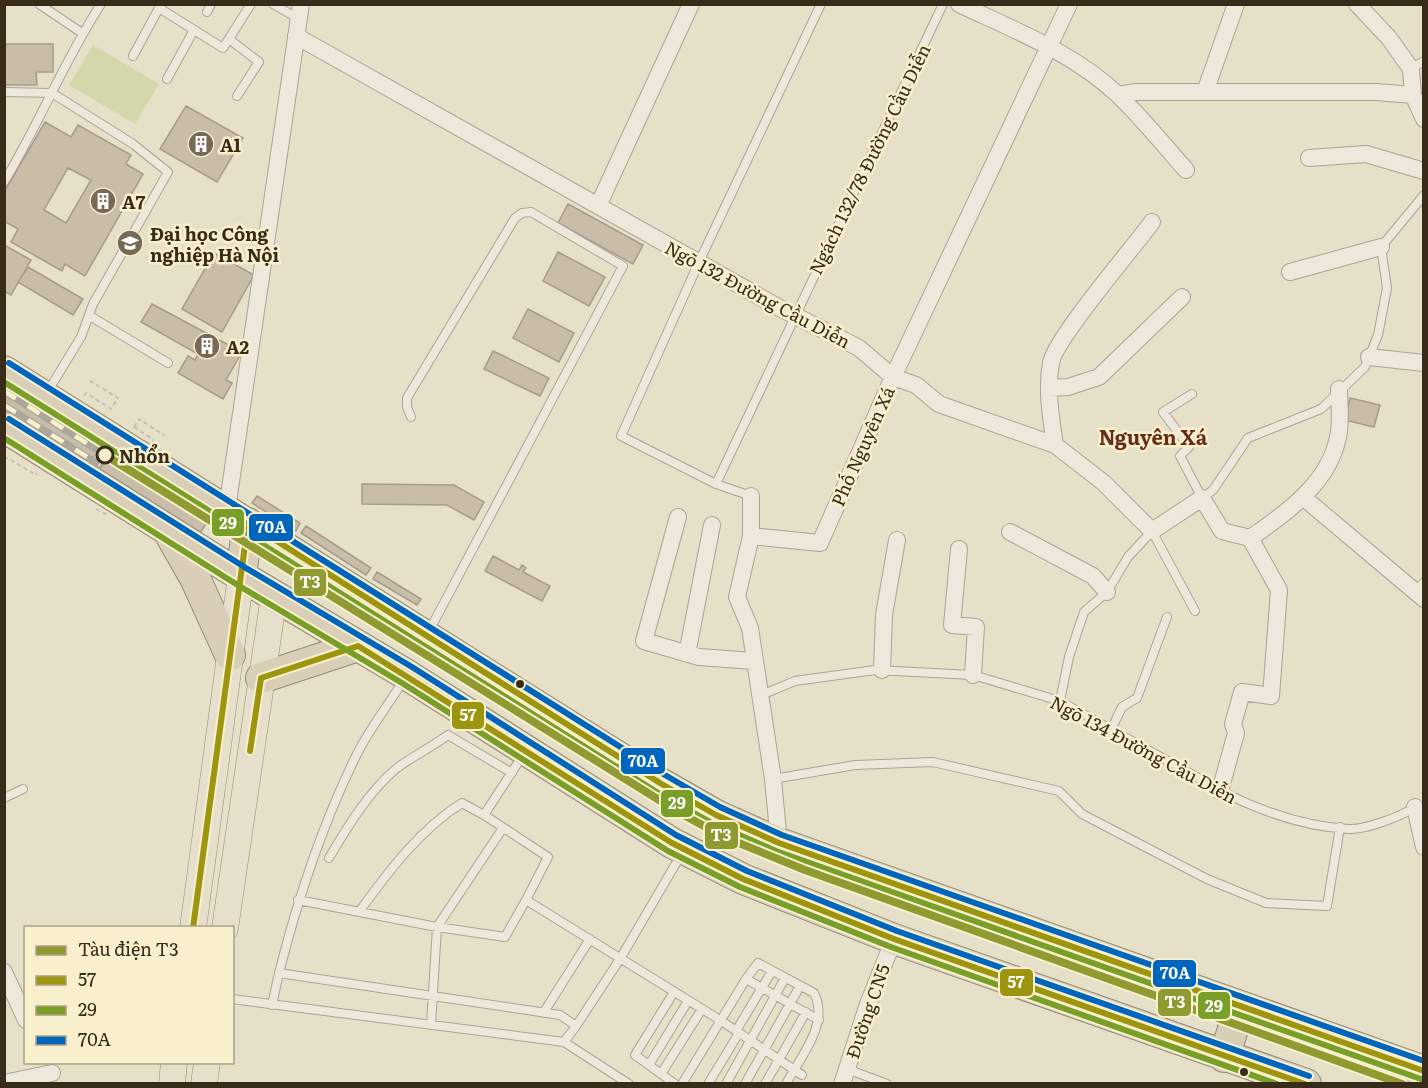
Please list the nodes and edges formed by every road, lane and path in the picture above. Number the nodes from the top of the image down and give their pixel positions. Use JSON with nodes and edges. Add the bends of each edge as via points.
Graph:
{"nodes":[{"id":1,"x":39,"y":4,"type":"edge"},
{"id":2,"x":101,"y":4,"type":"edge"},
{"id":3,"x":250,"y":4,"type":"edge"},
{"id":4,"x":273,"y":4,"type":"edge"},
{"id":5,"x":691,"y":4,"type":"edge"},
{"id":6,"x":821,"y":4,"type":"edge"},
{"id":7,"x":943,"y":4,"type":"edge"},
{"id":8,"x":959,"y":4,"type":"edge"},
{"id":9,"x":1069,"y":4,"type":"edge"},
{"id":10,"x":1236,"y":4,"type":"edge"},
{"id":11,"x":1357,"y":4,"type":"edge"},
{"id":12,"x":160,"y":6,"type":"edge"},
{"id":13,"x":300,"y":12,"type":"edge"},
{"id":14,"x":194,"y":30,"type":"junction"},
{"id":15,"x":82,"y":33,"type":"junction"},
{"id":16,"x":296,"y":36,"type":"junction"},
{"id":17,"x":229,"y":39,"type":"junction"},
{"id":18,"x":1050,"y":47,"type":"junction"},
{"id":19,"x":133,"y":56,"type":"dead end"},
{"id":20,"x":1417,"y":65,"type":"edge"},
{"id":21,"x":167,"y":79,"type":"dead end"},
{"id":22,"x":4,"y":92,"type":"edge"},
{"id":23,"x":1205,"y":92,"type":"junction"},
{"id":24,"x":52,"y":93,"type":"junction"},
{"id":25,"x":1118,"y":95,"type":"junction"},
{"id":26,"x":237,"y":96,"type":"dead end"},
{"id":27,"x":1413,"y":96,"type":"junction"},
{"id":28,"x":1424,"y":119,"type":"edge"},
{"id":29,"x":1309,"y":158,"type":"dead end"},
{"id":30,"x":1186,"y":170,"type":"dead end"},
{"id":31,"x":1424,"y":171,"type":"edge"},
{"id":32,"x":4,"y":182,"type":"edge"},
{"id":33,"x":1424,"y":195,"type":"edge"},
{"id":34,"x":598,"y":206,"type":"junction"},
{"id":35,"x":1152,"y":222,"type":"dead end"},
{"id":36,"x":1381,"y":248,"type":"junction"},
{"id":37,"x":699,"y":262,"type":"junction"},
{"id":38,"x":1290,"y":272,"type":"dead end"},
{"id":39,"x":1182,"y":297,"type":"dead end"},
{"id":40,"x":795,"y":314,"type":"junction"},
{"id":41,"x":90,"y":316,"type":"junction"},
{"id":42,"x":1369,"y":357,"type":"junction"},
{"id":43,"x":168,"y":363,"type":"dead end"},
{"id":44,"x":1424,"y":363,"type":"edge"},
{"id":45,"x":4,"y":372,"type":"edge"},
{"id":46,"x":892,"y":377,"type":"junction"},
{"id":47,"x":87,"y":379,"type":"dead end"},
{"id":48,"x":1050,"y":388,"type":"junction"},
{"id":49,"x":1340,"y":389,"type":"junction"},
{"id":50,"x":86,"y":393,"type":"dead end"},
{"id":51,"x":1191,"y":394,"type":"dead end"},
{"id":52,"x":45,"y":397,"type":"junction"},
{"id":53,"x":411,"y":417,"type":"dead end"},
{"id":54,"x":4,"y":428,"type":"edge"},
{"id":55,"x":165,"y":436,"type":"dead end"},
{"id":56,"x":154,"y":440,"type":"dead end"},
{"id":57,"x":1055,"y":445,"type":"junction"},
{"id":58,"x":4,"y":456,"type":"edge"},
{"id":59,"x":36,"y":476,"type":"dead end"},
{"id":60,"x":716,"y":484,"type":"junction"},
{"id":61,"x":751,"y":496,"type":"joint"},
{"id":62,"x":1202,"y":498,"type":"junction"},
{"id":63,"x":1304,"y":498,"type":"junction"},
{"id":64,"x":113,"y":501,"type":"dead end"},
{"id":65,"x":96,"y":509,"type":"dead end"},
{"id":66,"x":237,"y":516,"type":"junction"},
{"id":67,"x":678,"y":517,"type":"dead end"},
{"id":68,"x":712,"y":525,"type":"dead end"},
{"id":69,"x":168,"y":531,"type":"junction"},
{"id":70,"x":1152,"y":531,"type":"junction"},
{"id":71,"x":1010,"y":532,"type":"dead end"},
{"id":72,"x":751,"y":536,"type":"junction"},
{"id":73,"x":1250,"y":538,"type":"junction"},
{"id":74,"x":897,"y":540,"type":"dead end"},
{"id":75,"x":282,"y":545,"type":"junction"},
{"id":76,"x":959,"y":549,"type":"dead end"},
{"id":77,"x":241,"y":576,"type":"junction"},
{"id":78,"x":1421,"y":591,"type":"edge"},
{"id":79,"x":1107,"y":592,"type":"junction"},
{"id":80,"x":274,"y":597,"type":"junction"},
{"id":81,"x":1195,"y":611,"type":"dead end"},
{"id":82,"x":1167,"y":616,"type":"dead end"},
{"id":83,"x":427,"y":636,"type":"junction"},
{"id":84,"x":358,"y":646,"type":"junction"},
{"id":85,"x":687,"y":654,"type":"junction"},
{"id":86,"x":230,"y":655,"type":"junction"},
{"id":87,"x":754,"y":661,"type":"junction"},
{"id":88,"x":882,"y":670,"type":"junction"},
{"id":89,"x":407,"y":675,"type":"junction"},
{"id":90,"x":973,"y":675,"type":"junction"},
{"id":91,"x":261,"y":678,"type":"junction"},
{"id":92,"x":758,"y":696,"type":"junction"},
{"id":93,"x":1060,"y":701,"type":"junction"},
{"id":94,"x":1111,"y":730,"type":"junction"},
{"id":95,"x":518,"y":762,"type":"junction"},
{"id":96,"x":773,"y":779,"type":"junction"},
{"id":97,"x":23,"y":789,"type":"dead end"},
{"id":98,"x":1220,"y":791,"type":"junction"},
{"id":99,"x":4,"y":798,"type":"edge"},
{"id":100,"x":1415,"y":807,"type":"joint"},
{"id":101,"x":483,"y":815,"type":"junction"},
{"id":102,"x":1340,"y":827,"type":"junction"},
{"id":103,"x":503,"y":828,"type":"junction"},
{"id":104,"x":778,"y":843,"type":"junction"},
{"id":105,"x":1424,"y":847,"type":"edge"},
{"id":106,"x":684,"y":848,"type":"junction"},
{"id":107,"x":329,"y":858,"type":"dead end"},
{"id":108,"x":298,"y":900,"type":"junction"},
{"id":109,"x":526,"y":900,"type":"junction"},
{"id":110,"x":359,"y":912,"type":"junction"},
{"id":111,"x":192,"y":926,"type":"edge"},
{"id":112,"x":225,"y":926,"type":"edge"},
{"id":113,"x":437,"y":927,"type":"junction"},
{"id":114,"x":590,"y":939,"type":"junction"},
{"id":115,"x":894,"y":939,"type":"junction"},
{"id":116,"x":620,"y":958,"type":"junction"},
{"id":117,"x":772,"y":971,"type":"junction"},
{"id":118,"x":4,"y":972,"type":"edge"},
{"id":119,"x":279,"y":973,"type":"junction"},
{"id":120,"x":785,"y":978,"type":"junction"},
{"id":121,"x":746,"y":979,"type":"junction"},
{"id":122,"x":800,"y":986,"type":"junction"},
{"id":123,"x":762,"y":988,"type":"junction"},
{"id":124,"x":674,"y":992,"type":"junction"},
{"id":125,"x":432,"y":996,"type":"junction"},
{"id":126,"x":775,"y":996,"type":"junction"},
{"id":127,"x":234,"y":999,"type":"edge"},
{"id":128,"x":688,"y":1001,"type":"junction"},
{"id":129,"x":272,"y":1005,"type":"junction"},
{"id":130,"x":791,"y":1005,"type":"junction"},
{"id":131,"x":1240,"y":1007,"type":"junction"},
{"id":132,"x":702,"y":1010,"type":"junction"},
{"id":133,"x":544,"y":1012,"type":"junction"},
{"id":134,"x":806,"y":1012,"type":"junction"},
{"id":135,"x":24,"y":1016,"type":"edge"},
{"id":136,"x":720,"y":1020,"type":"junction"},
{"id":137,"x":819,"y":1020,"type":"junction"},
{"id":138,"x":430,"y":1025,"type":"junction"},
{"id":139,"x":576,"y":1026,"type":"junction"},
{"id":140,"x":738,"y":1032,"type":"junction"},
{"id":141,"x":749,"y":1040,"type":"junction"},
{"id":142,"x":564,"y":1042,"type":"junction"},
{"id":143,"x":764,"y":1050,"type":"junction"},
{"id":144,"x":1224,"y":1057,"type":"junction"},
{"id":145,"x":778,"y":1060,"type":"junction"},
{"id":146,"x":174,"y":1064,"type":"edge"},
{"id":147,"x":207,"y":1064,"type":"edge"},
{"id":148,"x":649,"y":1065,"type":"junction"},
{"id":149,"x":793,"y":1070,"type":"junction"},
{"id":150,"x":1424,"y":1071,"type":"edge"},
{"id":151,"x":51,"y":1073,"type":"edge"},
{"id":152,"x":661,"y":1074,"type":"junction"},
{"id":153,"x":802,"y":1076,"type":"dead end"},
{"id":154,"x":845,"y":1076,"type":"edge"},
{"id":155,"x":4,"y":1083,"type":"edge"},
{"id":156,"x":172,"y":1083,"type":"edge"},
{"id":157,"x":204,"y":1083,"type":"edge"},
{"id":158,"x":629,"y":1083,"type":"edge"},
{"id":159,"x":675,"y":1083,"type":"edge"},
{"id":160,"x":682,"y":1083,"type":"edge"},
{"id":161,"x":708,"y":1083,"type":"edge"},
{"id":162,"x":726,"y":1083,"type":"edge"},
{"id":163,"x":745,"y":1083,"type":"edge"},
{"id":164,"x":765,"y":1083,"type":"edge"},
{"id":165,"x":786,"y":1083,"type":"edge"},
{"id":166,"x":887,"y":1083,"type":"edge"},
{"id":167,"x":1306,"y":1083,"type":"edge"}],
"edges":[{"from":1,"to":15,"type":"lane"},
{"from":2,"to":15,"type":"lane"},
{"from":3,"to":17,"type":"lane"},
{"from":4,"to":13,"type":"lane"},
{"from":5,"to":34,"type":"street"},
{"from":6,"to":37,"type":"lane"},
{"from":7,"to":40,"type":"lane","name":"Ngách 132/78 Đường Cầu Diễn"},
{"from":8,"to":18,"type":"street"},
{"from":9,"to":18,"type":"street","name":"Phố Nguyên Xá"},
{"from":10,"to":23,"type":"street"},
{"from":11,"to":20,"type":"street"},
{"from":12,"to":14,"type":"lane"},
{"from":12,"to":19,"type":"lane"},
{"from":13,"to":16,"type":"street"},
{"from":14,"to":17,"type":"lane","via":[[223,48]]},
{"from":14,"to":21,"type":"lane"},
{"from":15,"to":24,"type":"lane"},
{"from":16,"to":34,"type":"street","name":"Ngõ 132 Đường Cầu Diễn"},
{"from":16,"to":66,"type":"street"},
{"from":17,"to":26,"type":"lane","via":[[259,62]]},
{"from":18,"to":25,"type":"street"},
{"from":18,"to":46,"type":"street","name":"Phố Nguyên Xá"},
{"from":20,"to":27,"type":"street"},
{"from":22,"to":24,"type":"lane"},
{"from":23,"to":25,"type":"street"},
{"from":23,"to":27,"type":"street","via":[[1376,92]]},
{"from":24,"to":32,"type":"lane"},
{"from":24,"to":41,"type":"lane","via":[[133,144],[168,172],[93,304]]},
{"from":25,"to":30,"type":"street"},
{"from":27,"to":28,"type":"street"},
{"from":29,"to":31,"type":"street","via":[[1366,154]]},
{"from":33,"to":36,"type":"lane"},
{"from":34,"to":37,"type":"street","name":"Ngõ 132 Đường Cầu Diễn"},
{"from":35,"to":48,"type":"street","via":[[1069,331],[1051,361]]},
{"from":36,"to":38,"type":"street"},
{"from":36,"to":42,"type":"lane","via":[[1387,288]]},
{"from":37,"to":40,"type":"street","name":"Ngõ 132 Đường Cầu Diễn"},
{"from":37,"to":60,"type":"lane","via":[[621,436]]},
{"from":39,"to":48,"type":"street","via":[[1099,377]]},
{"from":40,"to":46,"type":"street","name":"Ngõ 132 Đường Cầu Diễn","via":[[859,348]]},
{"from":40,"to":60,"type":"lane","name":"Ngách 132/78 Đường Cầu Diễn"},
{"from":41,"to":43,"type":"lane"},
{"from":41,"to":52,"type":"lane"},
{"from":42,"to":44,"type":"street"},
{"from":42,"to":49,"type":"lane","via":[[1365,367]]},
{"from":45,"to":52,"type":"highway"},
{"from":46,"to":57,"type":"street","name":"Ngõ 132 Đường Cầu Diễn","via":[[916,385],[939,404]]},
{"from":46,"to":72,"type":"street","name":"Phố Nguyên Xá","via":[[820,543]]},
{"from":47,"to":50,"type":"path","via":[[118,398],[111,409]]},
{"from":48,"to":57,"type":"street"},
{"from":49,"to":62,"type":"lane","via":[[1321,409],[1248,438],[1213,490]]},
{"from":49,"to":63,"type":"street","via":[[1339,432],[1329,461]]},
{"from":51,"to":62,"type":"lane","via":[[1163,412],[1190,447],[1180,456]]},
{"from":52,"to":66,"type":"highway"},
{"from":53,"to":83,"type":"lane","via":[[407,398],[522,213],[531,212],[622,266]]},
{"from":54,"to":69,"type":"highway"},
{"from":55,"to":56,"type":"path","bridge":true,"via":[[139,419],[134,427]]},
{"from":57,"to":70,"type":"street","name":"Ngõ 132 Đường Cầu Diễn","via":[[1104,483]]},
{"from":58,"to":59,"type":"path"},
{"from":60,"to":61,"type":"lane"},
{"from":61,"to":72,"type":"street"},
{"from":62,"to":70,"type":"street"},
{"from":62,"to":73,"type":"street","via":[[1222,531]]},
{"from":63,"to":73,"type":"street"},
{"from":63,"to":78,"type":"street"},
{"from":64,"to":65,"type":"path","bridge":true,"via":[[105,514]]},
{"from":66,"to":75,"type":"highway"},
{"from":66,"to":77,"type":"highway"},
{"from":67,"to":85,"type":"street","via":[[644,641]]},
{"from":68,"to":85,"type":"street"},
{"from":69,"to":77,"type":"highway"},
{"from":69,"to":86,"type":"highway","via":[[195,578]]},
{"from":70,"to":79,"type":"lane","via":[[1128,557]]},
{"from":70,"to":81,"type":"lane"},
{"from":71,"to":79,"type":"street","via":[[1093,576]]},
{"from":72,"to":87,"type":"street","via":[[737,597],[750,628]]},
{"from":73,"to":98,"type":"street","via":[[1279,590],[1271,696],[1242,692],[1233,724],[1236,733]]},
{"from":74,"to":88,"type":"street","via":[[884,615]]},
{"from":75,"to":80,"type":"highway"},
{"from":75,"to":83,"type":"highway"},
{"from":76,"to":90,"type":"street","via":[[952,625],[976,627]]},
{"from":77,"to":80,"type":"highway"},
{"from":77,"to":86,"type":"main road"},
{"from":79,"to":93,"type":"lane","via":[[1084,612]]},
{"from":80,"to":84,"type":"highway"},
{"from":80,"to":91,"type":"main road"},
{"from":82,"to":94,"type":"lane","via":[[1137,698],[1122,708]]},
{"from":83,"to":104,"type":"highway","via":[[660,783],[716,815]]},
{"from":84,"to":89,"type":"highway"},
{"from":84,"to":91,"type":"highway"},
{"from":85,"to":87,"type":"street"},
{"from":86,"to":111,"type":"main road"},
{"from":87,"to":92,"type":"street"},
{"from":88,"to":90,"type":"lane","name":"Ngõ 134 Đường Cầu Diễn"},
{"from":88,"to":92,"type":"lane","name":"Ngõ 134 Đường Cầu Diễn","via":[[795,681]]},
{"from":89,"to":95,"type":"highway"},
{"from":89,"to":108,"type":"lane","via":[[357,754]]},
{"from":90,"to":93,"type":"lane","name":"Ngõ 134 Đường Cầu Diễn"},
{"from":91,"to":112,"type":"main road"},
{"from":92,"to":96,"type":"street"},
{"from":93,"to":94,"type":"lane","name":"Ngõ 134 Đường Cầu Diễn"},
{"from":94,"to":98,"type":"lane","name":"Ngõ 134 Đường Cầu Diễn"},
{"from":95,"to":101,"type":"lane"},
{"from":95,"to":106,"type":"highway"},
{"from":95,"to":107,"type":"lane","via":[[448,735],[380,784]]},
{"from":96,"to":102,"type":"lane","via":[[855,765],[933,762],[1059,791],[1082,814],[1207,879],[1266,903],[1327,906]]},
{"from":96,"to":104,"type":"street"},
{"from":97,"to":99,"type":"lane"},
{"from":98,"to":102,"type":"lane","name":"Ngõ 134 Đường Cầu Diễn","via":[[1252,807],[1299,821]]},
{"from":100,"to":102,"type":"lane","name":"Ngõ 134 Đường Cầu Diễn","via":[[1404,815],[1351,830]]},
{"from":100,"to":105,"type":"street","name":"Ngõ 134 Đường Cầu Diễn"},
{"from":101,"to":103,"type":"lane"},
{"from":101,"to":110,"type":"lane","via":[[462,802],[451,810],[390,870]]},
{"from":103,"to":109,"type":"lane","via":[[548,857]]},
{"from":103,"to":113,"type":"lane"},
{"from":104,"to":131,"type":"highway"},
{"from":106,"to":115,"type":"highway","via":[[742,879]]},
{"from":106,"to":116,"type":"lane"},
{"from":108,"to":110,"type":"lane"},
{"from":108,"to":119,"type":"lane"},
{"from":109,"to":113,"type":"lane","via":[[505,937]]},
{"from":109,"to":114,"type":"lane"},
{"from":110,"to":113,"type":"lane"},
{"from":113,"to":125,"type":"lane"},
{"from":114,"to":116,"type":"lane"},
{"from":114,"to":133,"type":"lane"},
{"from":115,"to":144,"type":"highway"},
{"from":115,"to":154,"type":"street","name":"Đường CN5"},
{"from":116,"to":124,"type":"lane"},
{"from":116,"to":139,"type":"lane"},
{"from":117,"to":120,"type":"lane"},
{"from":117,"to":121,"type":"lane","via":[[758,963]]},
{"from":117,"to":123,"type":"lane"},
{"from":118,"to":135,"type":"street"},
{"from":119,"to":125,"type":"lane"},
{"from":119,"to":129,"type":"lane"},
{"from":120,"to":122,"type":"lane"},
{"from":120,"to":126,"type":"lane"},
{"from":121,"to":123,"type":"lane"},
{"from":121,"to":136,"type":"lane"},
{"from":122,"to":130,"type":"lane"},
{"from":122,"to":137,"type":"lane","via":[[814,993],[819,1002]]},
{"from":123,"to":126,"type":"lane"},
{"from":123,"to":140,"type":"lane"},
{"from":124,"to":128,"type":"lane"},
{"from":124,"to":148,"type":"lane","via":[[635,1055]]},
{"from":125,"to":133,"type":"lane"},
{"from":125,"to":138,"type":"lane"},
{"from":126,"to":130,"type":"lane"},
{"from":126,"to":141,"type":"lane"},
{"from":127,"to":129,"type":"lane"},
{"from":128,"to":132,"type":"lane"},
{"from":128,"to":148,"type":"lane"},
{"from":129,"to":138,"type":"lane"},
{"from":130,"to":134,"type":"lane"},
{"from":130,"to":143,"type":"lane"},
{"from":131,"to":144,"type":"highway"},
{"from":131,"to":150,"type":"highway"},
{"from":132,"to":136,"type":"lane"},
{"from":132,"to":152,"type":"lane"},
{"from":133,"to":139,"type":"lane","via":[[560,1015]]},
{"from":134,"to":137,"type":"lane"},
{"from":134,"to":145,"type":"lane"},
{"from":136,"to":140,"type":"lane"},
{"from":136,"to":160,"type":"lane"},
{"from":137,"to":149,"type":"lane"},
{"from":138,"to":142,"type":"lane"},
{"from":139,"to":142,"type":"lane"},
{"from":140,"to":141,"type":"lane"},
{"from":140,"to":161,"type":"lane"},
{"from":141,"to":143,"type":"lane"},
{"from":141,"to":162,"type":"lane"},
{"from":142,"to":158,"type":"lane"},
{"from":143,"to":145,"type":"lane"},
{"from":143,"to":163,"type":"lane"},
{"from":144,"to":167,"type":"highway"},
{"from":145,"to":149,"type":"lane"},
{"from":145,"to":164,"type":"lane"},
{"from":146,"to":156,"type":"main road"},
{"from":147,"to":157,"type":"main road"},
{"from":148,"to":152,"type":"lane"},
{"from":149,"to":153,"type":"lane"},
{"from":149,"to":165,"type":"lane"},
{"from":151,"to":155,"type":"street"},
{"from":152,"to":159,"type":"lane"},
{"from":154,"to":166,"type":"lane"}]}
